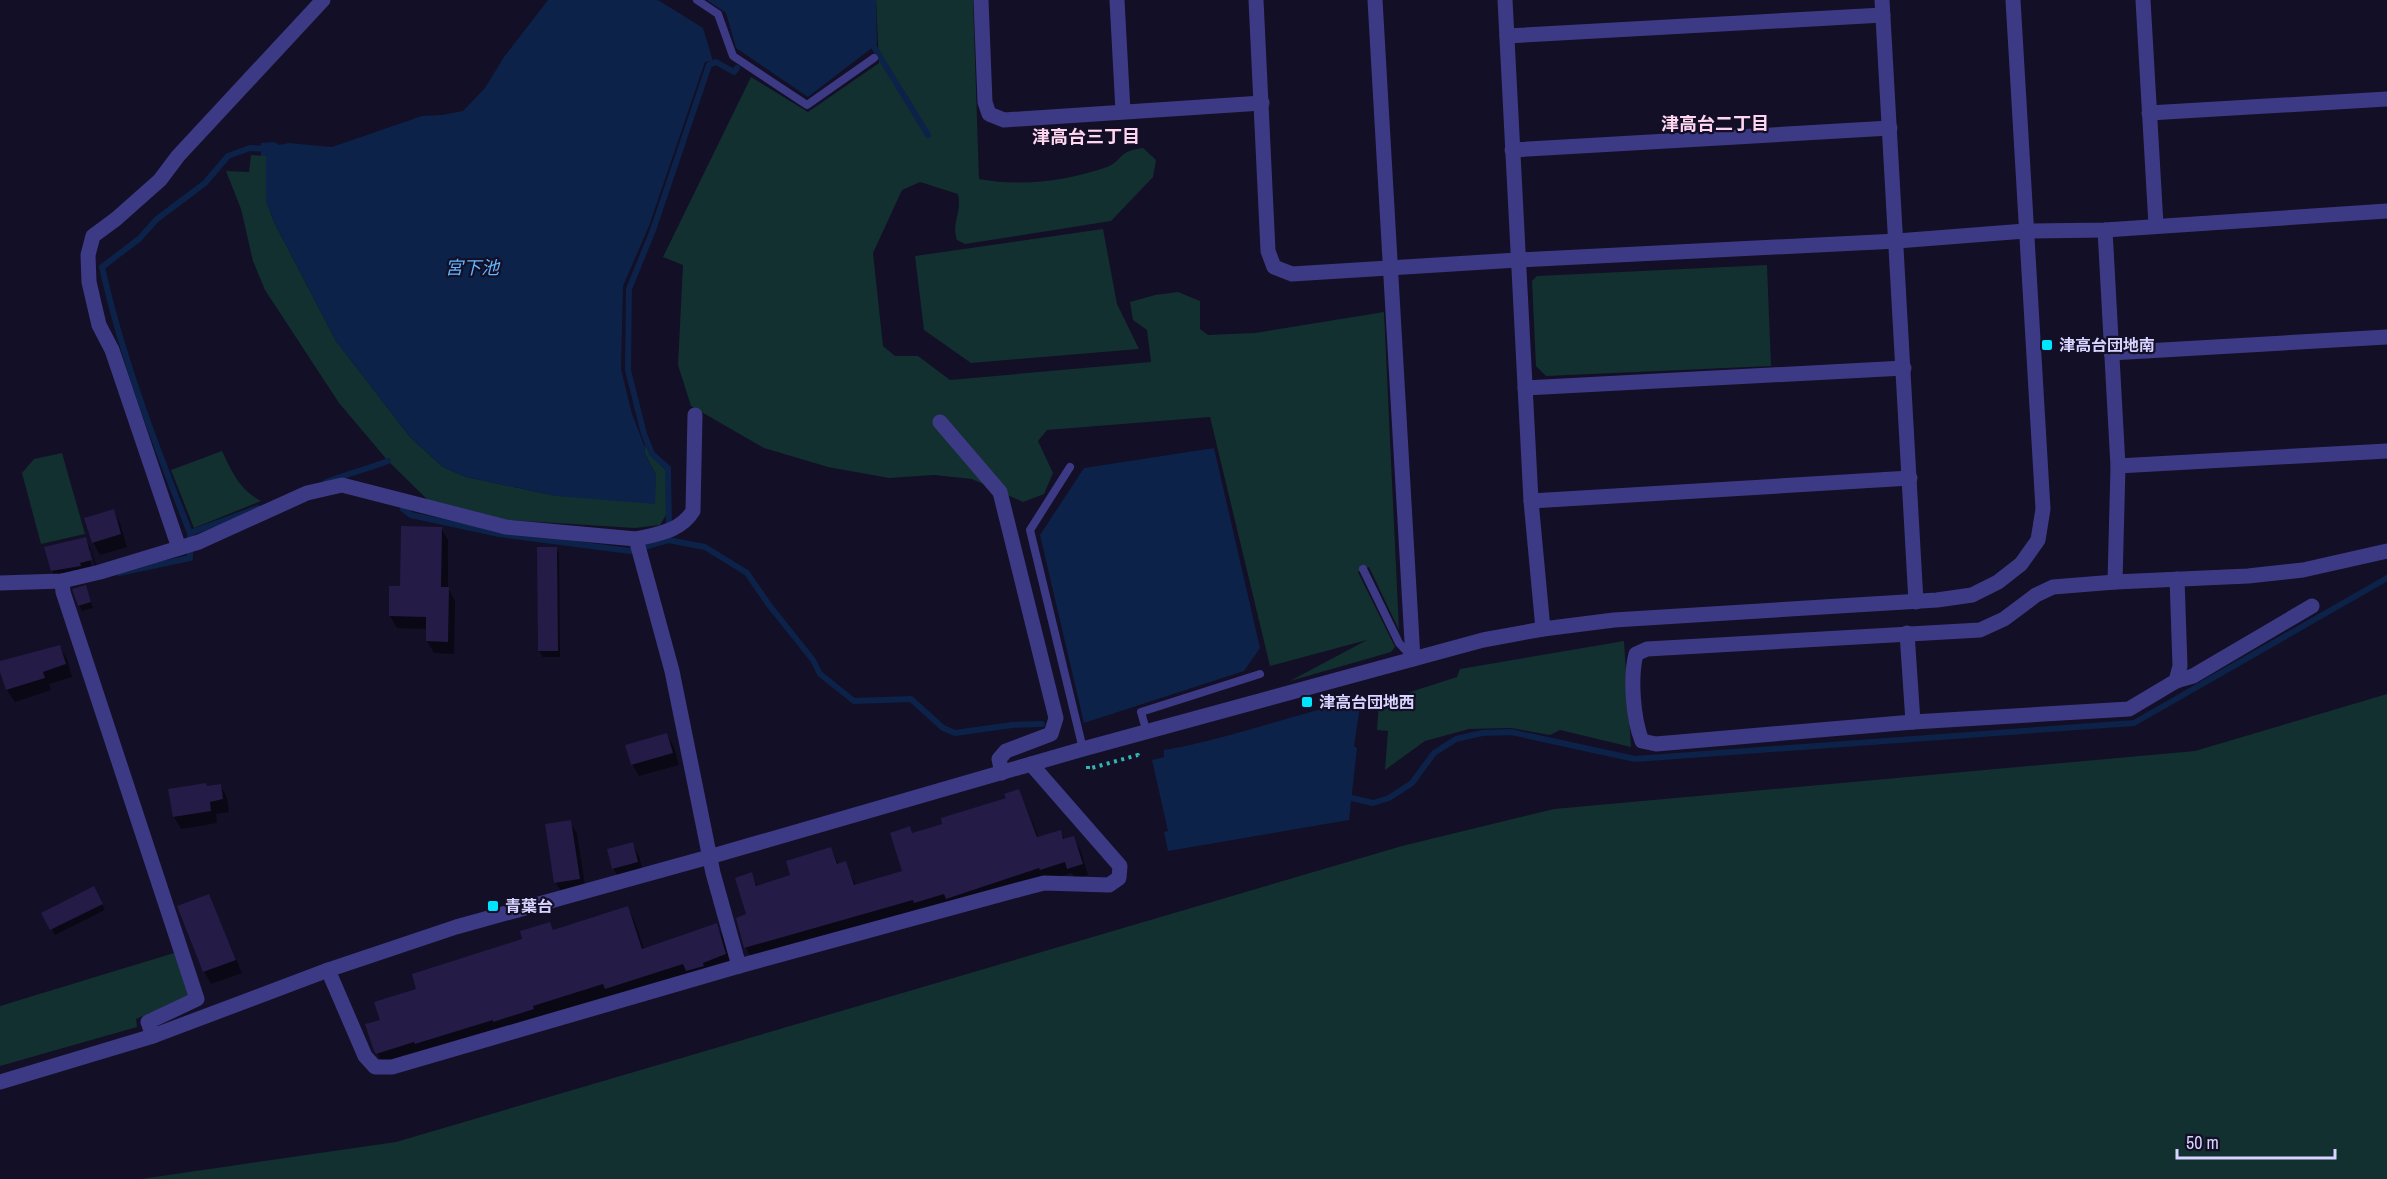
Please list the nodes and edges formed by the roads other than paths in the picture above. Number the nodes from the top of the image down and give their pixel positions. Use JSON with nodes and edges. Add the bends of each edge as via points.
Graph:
{"nodes":[{"id":1,"x":323,"y":0,"type":"edge"},
{"id":2,"x":697,"y":0,"type":"edge"},
{"id":3,"x":981,"y":0,"type":"edge"},
{"id":4,"x":1117,"y":0,"type":"edge"},
{"id":5,"x":1256,"y":0,"type":"edge"},
{"id":6,"x":1375,"y":0,"type":"edge"},
{"id":7,"x":1505,"y":0,"type":"edge"},
{"id":8,"x":2013,"y":0,"type":"edge"},
{"id":9,"x":2143,"y":0,"type":"edge"},
{"id":10,"x":1883,"y":8,"type":"edge"},
{"id":11,"x":1507,"y":36,"type":"junction"},
{"id":12,"x":874,"y":58,"type":"dead end"},
{"id":13,"x":2387,"y":99,"type":"edge"},
{"id":14,"x":1262,"y":103,"type":"junction"},
{"id":15,"x":1123,"y":111,"type":"junction"},
{"id":16,"x":2149,"y":113,"type":"junction"},
{"id":17,"x":1890,"y":128,"type":"junction"},
{"id":18,"x":1512,"y":150,"type":"junction"},
{"id":19,"x":2387,"y":211,"type":"edge"},
{"id":20,"x":2156,"y":225,"type":"junction"},
{"id":21,"x":2105,"y":230,"type":"junction"},
{"id":22,"x":2025,"y":231,"type":"junction"},
{"id":23,"x":1897,"y":241,"type":"junction"},
{"id":24,"x":1517,"y":260,"type":"junction"},
{"id":25,"x":1390,"y":267,"type":"junction"},
{"id":26,"x":2387,"y":337,"type":"edge"},
{"id":27,"x":2111,"y":353,"type":"junction"},
{"id":28,"x":1904,"y":368,"type":"junction"},
{"id":29,"x":1525,"y":388,"type":"junction"},
{"id":30,"x":695,"y":415,"type":"dead end"},
{"id":31,"x":940,"y":422,"type":"dead end"},
{"id":32,"x":2387,"y":451,"type":"edge"},
{"id":33,"x":2118,"y":466,"type":"junction"},
{"id":34,"x":1070,"y":467,"type":"dead end"},
{"id":35,"x":1910,"y":478,"type":"junction"},
{"id":36,"x":1531,"y":501,"type":"junction"},
{"id":37,"x":188,"y":545,"type":"junction"},
{"id":38,"x":638,"y":546,"type":"junction"},
{"id":39,"x":2387,"y":551,"type":"edge"},
{"id":40,"x":1364,"y":569,"type":"dead end"},
{"id":41,"x":2176,"y":579,"type":"junction"},
{"id":42,"x":2115,"y":582,"type":"junction"},
{"id":43,"x":0,"y":583,"type":"edge"},
{"id":44,"x":62,"y":585,"type":"junction"},
{"id":45,"x":1916,"y":602,"type":"junction"},
{"id":46,"x":2312,"y":606,"type":"dead end"},
{"id":47,"x":1543,"y":629,"type":"junction"},
{"id":48,"x":1907,"y":633,"type":"junction"},
{"id":49,"x":1413,"y":659,"type":"junction"},
{"id":50,"x":1260,"y":674,"type":"dead end"},
{"id":51,"x":2176,"y":681,"type":"junction"},
{"id":52,"x":1913,"y":722,"type":"junction"},
{"id":53,"x":1147,"y":733,"type":"junction"},
{"id":54,"x":1083,"y":749,"type":"junction"},
{"id":55,"x":1031,"y":764,"type":"junction"},
{"id":56,"x":1002,"y":773,"type":"junction"},
{"id":57,"x":709,"y":857,"type":"junction"},
{"id":58,"x":739,"y":966,"type":"junction"},
{"id":59,"x":328,"y":970,"type":"junction"},
{"id":60,"x":153,"y":1036,"type":"junction"},
{"id":61,"x":0,"y":1082,"type":"edge"}],
"edges":[{"from":1,"to":37,"type":"street","via":[[160,180],[93,236],[90,246],[89,282],[99,325]]},
{"from":2,"to":12,"type":"lane","via":[[718,14],[733,56],[807,105]]},
{"from":3,"to":15,"type":"street","via":[[985,102],[989,114],[1004,120]]},
{"from":4,"to":15,"type":"street"},
{"from":5,"to":14,"type":"street"},
{"from":6,"to":25,"type":"street"},
{"from":7,"to":11,"type":"street"},
{"from":8,"to":22,"type":"street"},
{"from":9,"to":16,"type":"street"},
{"from":10,"to":11,"type":"street"},
{"from":10,"to":17,"type":"street"},
{"from":11,"to":18,"type":"street"},
{"from":13,"to":16,"type":"street"},
{"from":14,"to":15,"type":"street"},
{"from":14,"to":25,"type":"street","via":[[1268,251],[1274,267],[1292,274]]},
{"from":16,"to":20,"type":"street"},
{"from":17,"to":18,"type":"street"},
{"from":17,"to":23,"type":"street"},
{"from":18,"to":24,"type":"street"},
{"from":19,"to":20,"type":"street"},
{"from":20,"to":21,"type":"street"},
{"from":21,"to":22,"type":"street"},
{"from":21,"to":27,"type":"street"},
{"from":22,"to":23,"type":"street"},
{"from":22,"to":45,"type":"street","via":[[2043,509],[2038,540],[2021,564],[1998,582],[1972,595]]},
{"from":23,"to":24,"type":"street"},
{"from":23,"to":28,"type":"street"},
{"from":24,"to":25,"type":"street"},
{"from":24,"to":29,"type":"street"},
{"from":25,"to":49,"type":"street"},
{"from":26,"to":27,"type":"street"},
{"from":27,"to":33,"type":"street"},
{"from":28,"to":29,"type":"street"},
{"from":28,"to":35,"type":"street"},
{"from":29,"to":36,"type":"street"},
{"from":30,"to":38,"type":"street","via":[[693,511],[686,522]]},
{"from":31,"to":56,"type":"street","via":[[1000,492],[1056,718],[1051,734],[1006,750],[999,759]]},
{"from":32,"to":33,"type":"street"},
{"from":33,"to":42,"type":"street"},
{"from":34,"to":54,"type":"lane","via":[[1030,530]]},
{"from":35,"to":36,"type":"street"},
{"from":35,"to":45,"type":"street"},
{"from":36,"to":47,"type":"street"},
{"from":37,"to":38,"type":"street","via":[[307,494],[342,485],[506,527]]},
{"from":37,"to":44,"type":"street"},
{"from":38,"to":57,"type":"street","via":[[672,671]]},
{"from":39,"to":41,"type":"street","via":[[2303,570]]},
{"from":40,"to":49,"type":"lane","via":[[1399,643]]},
{"from":41,"to":42,"type":"street"},
{"from":41,"to":51,"type":"street","via":[[2180,666]]},
{"from":42,"to":48,"type":"street","via":[[2053,588],[1980,630]]},
{"from":43,"to":44,"type":"street"},
{"from":44,"to":60,"type":"street","via":[[197,999],[148,1022]]},
{"from":45,"to":47,"type":"street","via":[[1704,613]]},
{"from":46,"to":51,"type":"street","via":[[2193,676]]},
{"from":47,"to":49,"type":"street"},
{"from":48,"to":52,"type":"street"},
{"from":48,"to":52,"type":"street","via":[[1647,649],[1636,654],[1633,664],[1636,727],[1642,741],[1656,744]]},
{"from":49,"to":53,"type":"street"},
{"from":50,"to":53,"type":"lane","via":[[1141,712]]},
{"from":51,"to":52,"type":"street","via":[[2129,709]]},
{"from":53,"to":54,"type":"street"},
{"from":54,"to":55,"type":"street"},
{"from":55,"to":56,"type":"street"},
{"from":55,"to":58,"type":"street","via":[[1119,866],[1119,878],[1109,885],[1044,883]]},
{"from":56,"to":57,"type":"street"},
{"from":57,"to":58,"type":"street"},
{"from":57,"to":59,"type":"street","via":[[456,927]]},
{"from":58,"to":59,"type":"street","via":[[392,1067],[375,1067],[365,1056]]},
{"from":59,"to":60,"type":"street"},
{"from":60,"to":61,"type":"street"}]}
